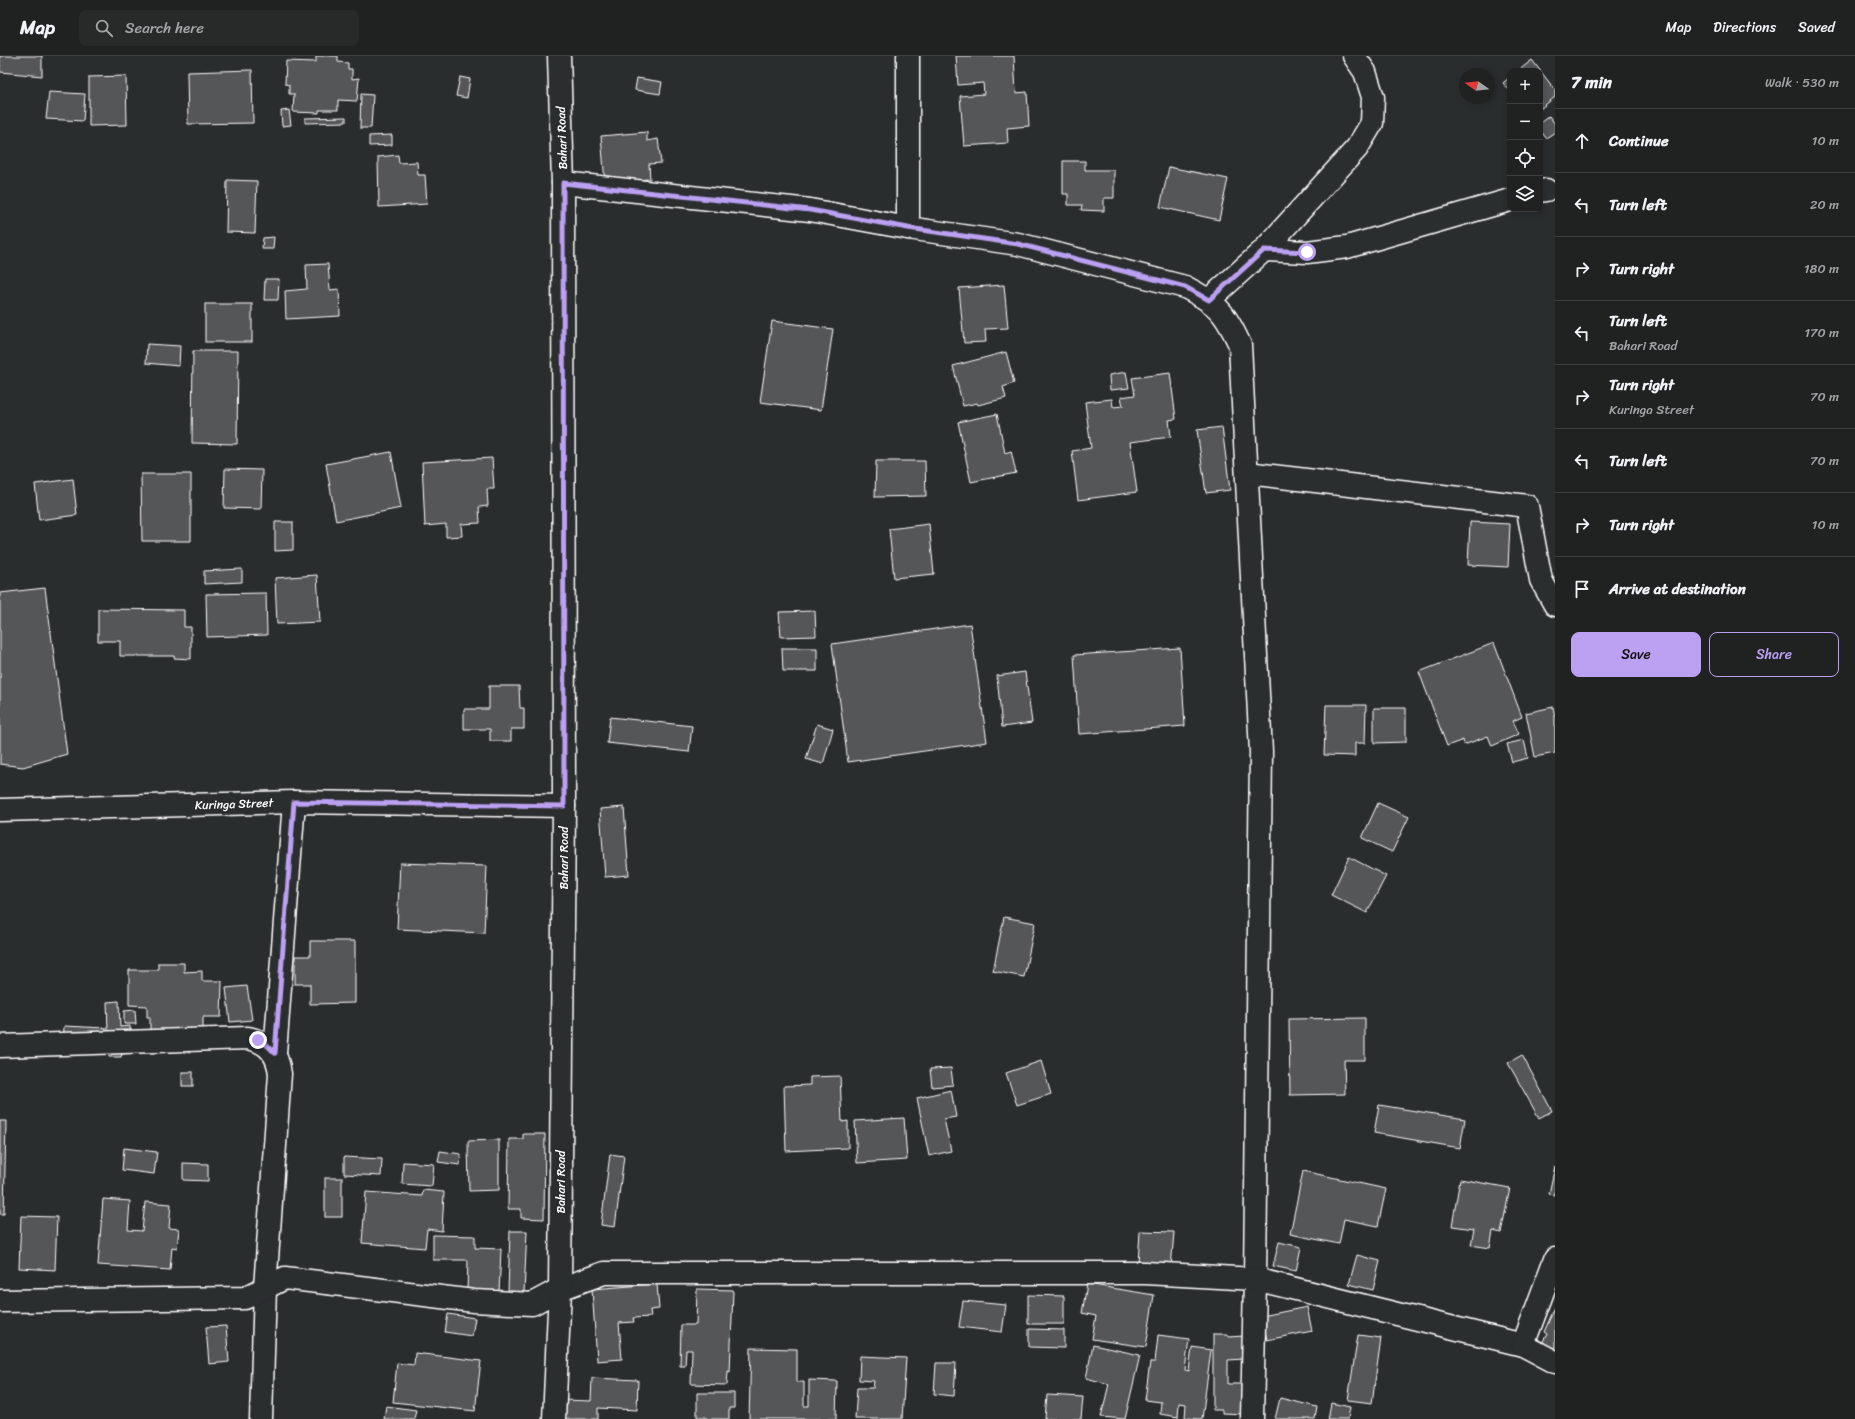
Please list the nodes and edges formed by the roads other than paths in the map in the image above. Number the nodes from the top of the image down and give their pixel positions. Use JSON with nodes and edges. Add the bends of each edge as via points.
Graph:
{"nodes":[{"id":1,"x":559,"y":56,"type":"edge"},
{"id":2,"x":908,"y":56,"type":"edge"},
{"id":3,"x":1354,"y":56,"type":"edge"},
{"id":4,"x":563,"y":183,"type":"junction"},
{"id":5,"x":1507,"y":201,"type":"edge"},
{"id":6,"x":908,"y":228,"type":"junction"},
{"id":7,"x":1264,"y":250,"type":"junction"},
{"id":8,"x":1209,"y":300,"type":"junction"},
{"id":9,"x":1247,"y":473,"type":"junction"},
{"id":10,"x":1555,"y":605,"type":"edge"},
{"id":11,"x":294,"y":802,"type":"junction"},
{"id":12,"x":564,"y":806,"type":"junction"},
{"id":13,"x":0,"y":810,"type":"edge"},
{"id":14,"x":0,"y":1046,"type":"edge"},
{"id":15,"x":275,"y":1053,"type":"junction"},
{"id":16,"x":1555,"y":1259,"type":"edge"},
{"id":17,"x":1255,"y":1279,"type":"junction"},
{"id":18,"x":265,"y":1288,"type":"junction"},
{"id":19,"x":560,"y":1289,"type":"junction"},
{"id":20,"x":0,"y":1301,"type":"edge"},
{"id":21,"x":1523,"y":1345,"type":"junction"},
{"id":22,"x":1555,"y":1362,"type":"edge"},
{"id":23,"x":261,"y":1419,"type":"edge"},
{"id":24,"x":554,"y":1419,"type":"edge"},
{"id":25,"x":1252,"y":1419,"type":"edge"}],
"edges":[{"from":1,"to":4,"type":"street","name":"Bahari Road"},
{"from":2,"to":6,"type":"street"},
{"from":3,"to":7,"type":"street","via":[[1365,72],[1373,97],[1372,123],[1357,148]]},
{"from":4,"to":6,"type":"street","via":[[810,210]]},
{"from":4,"to":12,"type":"street","name":"Bahari Road"},
{"from":5,"to":7,"type":"street","via":[[1347,246],[1307,252]]},
{"from":6,"to":8,"type":"street","via":[[1018,244],[1185,287]]},
{"from":7,"to":8,"type":"street"},
{"from":8,"to":9,"type":"street","via":[[1228,320],[1240,345]]},
{"from":9,"to":10,"type":"street","via":[[1527,506],[1541,580]]},
{"from":9,"to":17,"type":"street","via":[[1261,752]]},
{"from":11,"to":12,"type":"street","name":"Kuringa Street"},
{"from":11,"to":13,"type":"street","name":"Kuringa Street"},
{"from":11,"to":15,"type":"street"},
{"from":12,"to":19,"type":"street","name":"Bahari Road"},
{"from":14,"to":15,"type":"street","via":[[248,1038],[258,1040]]},
{"from":15,"to":18,"type":"street","via":[[280,1074]]},
{"from":16,"to":21,"type":"street"},
{"from":17,"to":19,"type":"street","via":[[1145,1273],[604,1273]]},
{"from":17,"to":21,"type":"street"},
{"from":17,"to":25,"type":"street"},
{"from":18,"to":19,"type":"street","via":[[285,1278],[474,1301],[532,1304]]},
{"from":18,"to":20,"type":"street","via":[[245,1298]]},
{"from":18,"to":23,"type":"street"},
{"from":19,"to":24,"type":"street","name":"Bahari Road"},
{"from":21,"to":22,"type":"street"}]}
